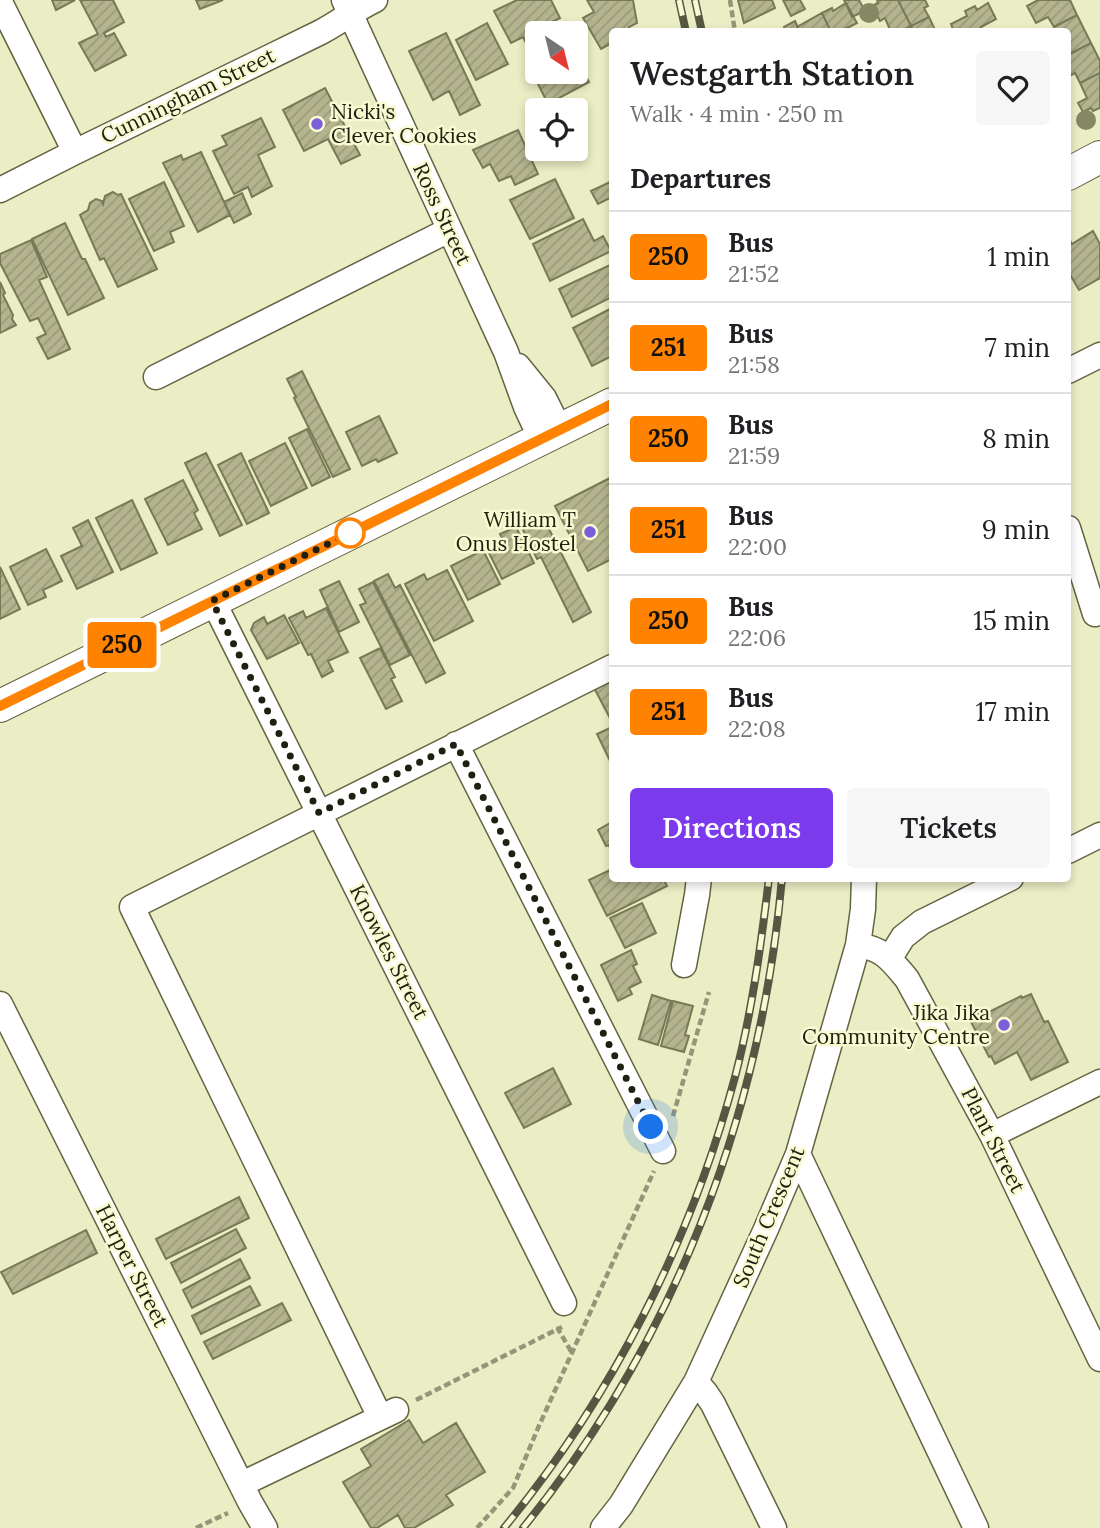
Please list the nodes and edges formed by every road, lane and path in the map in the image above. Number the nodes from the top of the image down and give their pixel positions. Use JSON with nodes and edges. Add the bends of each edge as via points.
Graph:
{"nodes":[{"id":1,"x":375,"y":0,"type":"edge"},
{"id":2,"x":730,"y":0,"type":"edge"},
{"id":3,"x":0,"y":2,"type":"edge"},
{"id":4,"x":347,"y":7,"type":"edge"},
{"id":5,"x":734,"y":28,"type":"edge"},
{"id":6,"x":75,"y":152,"type":"junction"},
{"id":7,"x":1098,"y":162,"type":"edge"},
{"id":8,"x":1071,"y":173,"type":"edge"},
{"id":9,"x":0,"y":190,"type":"edge"},
{"id":10,"x":449,"y":230,"type":"junction"},
{"id":11,"x":1100,"y":355,"type":"edge"},
{"id":12,"x":1071,"y":370,"type":"edge"},
{"id":13,"x":156,"y":377,"type":"dead end"},
{"id":14,"x":609,"y":405,"type":"edge"},
{"id":15,"x":550,"y":434,"type":"junction"},
{"id":16,"x":1071,"y":538,"type":"edge"},
{"id":17,"x":212,"y":601,"type":"junction"},
{"id":18,"x":1095,"y":614,"type":"dead end"},
{"id":19,"x":609,"y":668,"type":"edge"},
{"id":20,"x":0,"y":706,"type":"edge"},
{"id":21,"x":456,"y":744,"type":"junction"},
{"id":22,"x":319,"y":813,"type":"junction"},
{"id":23,"x":1100,"y":835,"type":"edge"},
{"id":24,"x":1071,"y":850,"type":"edge"},
{"id":25,"x":699,"y":882,"type":"edge"},
{"id":26,"x":864,"y":882,"type":"edge"},
{"id":27,"x":1003,"y":882,"type":"edge"},
{"id":28,"x":858,"y":945,"type":"junction"},
{"id":29,"x":890,"y":958,"type":"junction"},
{"id":30,"x":684,"y":964,"type":"dead end"},
{"id":31,"x":709,"y":992,"type":"dead end"},
{"id":32,"x":0,"y":1004,"type":"edge"},
{"id":33,"x":1100,"y":1082,"type":"edge"},
{"id":34,"x":992,"y":1135,"type":"junction"},
{"id":35,"x":663,"y":1151,"type":"junction"},
{"id":36,"x":798,"y":1154,"type":"junction"},
{"id":37,"x":592,"y":1310,"type":"junction"},
{"id":38,"x":571,"y":1314,"type":"junction"},
{"id":39,"x":558,"y":1329,"type":"junction"},
{"id":40,"x":572,"y":1354,"type":"junction"},
{"id":41,"x":1100,"y":1359,"type":"edge"},
{"id":42,"x":696,"y":1382,"type":"junction"},
{"id":43,"x":388,"y":1413,"type":"junction"},
{"id":44,"x":246,"y":1493,"type":"junction"},
{"id":45,"x":196,"y":1528,"type":"edge"},
{"id":46,"x":265,"y":1528,"type":"edge"},
{"id":47,"x":477,"y":1528,"type":"edge"},
{"id":48,"x":603,"y":1528,"type":"edge"},
{"id":49,"x":774,"y":1528,"type":"edge"},
{"id":50,"x":976,"y":1528,"type":"edge"}],
"edges":[{"from":1,"to":4,"type":"street","name":"Cunningham Street"},
{"from":2,"to":5,"type":"path"},
{"from":3,"to":6,"type":"street"},
{"from":4,"to":6,"type":"street","name":"Cunningham Street","via":[[321,32]]},
{"from":4,"to":10,"type":"street","name":"Ross Street"},
{"from":6,"to":9,"type":"street","name":"Cunningham Street"},
{"from":7,"to":8,"type":"main road"},
{"from":10,"to":13,"type":"street"},
{"from":10,"to":15,"type":"street","name":"Ross Street","via":[[506,352],[544,398]]},
{"from":11,"to":12,"type":"street"},
{"from":14,"to":15,"type":"main road"},
{"from":15,"to":17,"type":"main road"},
{"from":16,"to":18,"type":"street"},
{"from":17,"to":20,"type":"main road"},
{"from":17,"to":22,"type":"street","name":"Knowles Street"},
{"from":19,"to":21,"type":"street"},
{"from":21,"to":22,"type":"street"},
{"from":21,"to":35,"type":"street"},
{"from":22,"to":38,"type":"street","name":"Knowles Street"},
{"from":22,"to":43,"type":"street","via":[[132,907]]},
{"from":23,"to":24,"type":"street"},
{"from":25,"to":30,"type":"street"},
{"from":26,"to":28,"type":"street","name":"South Crescent"},
{"from":27,"to":29,"type":"street","via":[[922,922],[903,937]]},
{"from":28,"to":29,"type":"street","via":[[873,947]]},
{"from":28,"to":36,"type":"street","name":"South Crescent"},
{"from":29,"to":34,"type":"street","name":"Plant Street","via":[[907,979]]},
{"from":31,"to":35,"type":"path"},
{"from":32,"to":44,"type":"street","name":"Harper Street"},
{"from":33,"to":34,"type":"street"},
{"from":34,"to":41,"type":"street","name":"Plant Street"},
{"from":35,"to":37,"type":"path"},
{"from":36,"to":42,"type":"street","name":"South Crescent"},
{"from":36,"to":50,"type":"street"},
{"from":37,"to":38,"type":"path"},
{"from":37,"to":40,"type":"path"},
{"from":38,"to":39,"type":"path"},
{"from":39,"to":40,"type":"path"},
{"from":39,"to":43,"type":"path"},
{"from":40,"to":47,"type":"path","via":[[513,1488]]},
{"from":42,"to":48,"type":"street","name":"South Crescent"},
{"from":42,"to":49,"type":"street","via":[[713,1404]]},
{"from":43,"to":44,"type":"street"},
{"from":44,"to":45,"type":"path"},
{"from":44,"to":46,"type":"street","name":"Harper Street"}]}
